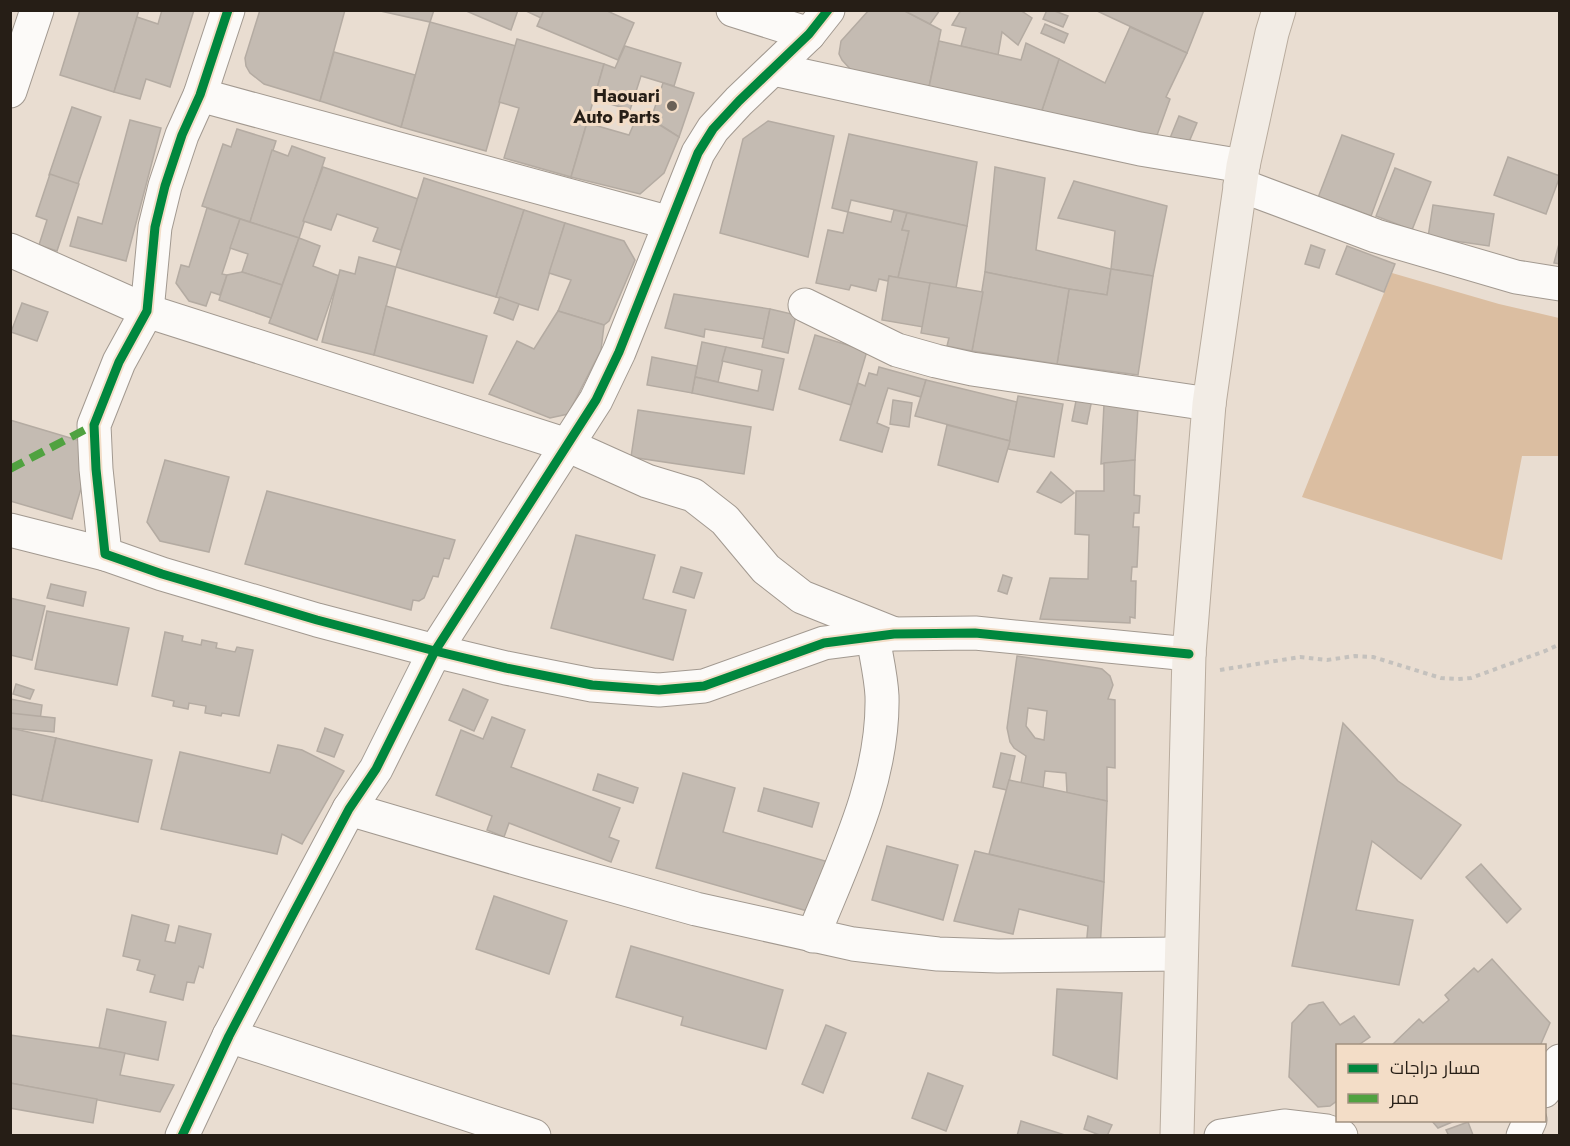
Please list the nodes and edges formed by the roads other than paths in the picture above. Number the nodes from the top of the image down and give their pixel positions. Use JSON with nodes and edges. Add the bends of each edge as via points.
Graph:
{"nodes":[{"id":1,"x":37,"y":10,"type":"edge"},
{"id":2,"x":228,"y":10,"type":"edge"},
{"id":3,"x":733,"y":10,"type":"edge"},
{"id":4,"x":1279,"y":10,"type":"edge"},
{"id":5,"x":819,"y":22,"type":"edge"},
{"id":6,"x":773,"y":69,"type":"junction"},
{"id":7,"x":10,"y":91,"type":"edge"},
{"id":8,"x":200,"y":95,"type":"junction"},
{"id":9,"x":1241,"y":176,"type":"junction"},
{"id":10,"x":670,"y":223,"type":"junction"},
{"id":11,"x":10,"y":250,"type":"edge"},
{"id":12,"x":1560,"y":284,"type":"edge"},
{"id":13,"x":805,"y":305,"type":"dead end"},
{"id":14,"x":147,"y":311,"type":"junction"},
{"id":15,"x":1209,"y":404,"type":"junction"},
{"id":16,"x":567,"y":444,"type":"junction"},
{"id":17,"x":10,"y":530,"type":"edge"},
{"id":18,"x":105,"y":554,"type":"junction"},
{"id":19,"x":883,"y":636,"type":"junction"},
{"id":20,"x":435,"y":651,"type":"junction"},
{"id":21,"x":1189,"y":665,"type":"junction"},
{"id":22,"x":349,"y":809,"type":"junction"},
{"id":23,"x":813,"y":936,"type":"junction"},
{"id":24,"x":1181,"y":954,"type":"junction"},
{"id":25,"x":229,"y":1036,"type":"junction"},
{"id":26,"x":1560,"y":1061,"type":"edge"},
{"id":27,"x":1546,"y":1089,"type":"edge"},
{"id":28,"x":1529,"y":1122,"type":"edge"},
{"id":29,"x":182,"y":1136,"type":"edge"},
{"id":30,"x":534,"y":1136,"type":"edge"},
{"id":31,"x":1177,"y":1136,"type":"edge"},
{"id":32,"x":1221,"y":1136,"type":"edge"},
{"id":33,"x":1341,"y":1136,"type":"edge"},
{"id":34,"x":1523,"y":1136,"type":"edge"}],
"edges":[{"from":1,"to":7,"type":"street"},
{"from":2,"to":8,"type":"street"},
{"from":3,"to":5,"type":"street"},
{"from":4,"to":9,"type":"main road"},
{"from":5,"to":6,"type":"street"},
{"from":6,"to":9,"type":"street","via":[[1140,149]]},
{"from":6,"to":10,"type":"street","via":[[713,129],[698,153]]},
{"from":8,"to":10,"type":"street"},
{"from":8,"to":14,"type":"street","via":[[165,186],[155,227]]},
{"from":9,"to":12,"type":"street","via":[[1376,236],[1516,278]]},
{"from":9,"to":15,"type":"main road"},
{"from":10,"to":16,"type":"street","via":[[619,352],[596,400]]},
{"from":11,"to":14,"type":"street"},
{"from":13,"to":15,"type":"street","via":[[897,350],[936,361]]},
{"from":14,"to":16,"type":"street"},
{"from":14,"to":18,"type":"street","via":[[119,362],[94,425]]},
{"from":15,"to":21,"type":"main road"},
{"from":16,"to":19,"type":"street","via":[[647,481],[693,495],[725,519],[766,569],[802,597]]},
{"from":16,"to":20,"type":"street"},
{"from":17,"to":18,"type":"street"},
{"from":18,"to":20,"type":"street","via":[[238,597]]},
{"from":19,"to":20,"type":"street","via":[[824,644],[704,686],[659,690],[591,684]]},
{"from":19,"to":21,"type":"street","via":[[975,633]]},
{"from":19,"to":23,"type":"street","via":[[880,740],[869,791]]},
{"from":20,"to":22,"type":"street","via":[[376,769]]},
{"from":21,"to":24,"type":"main road"},
{"from":22,"to":23,"type":"street","via":[[696,909]]},
{"from":22,"to":25,"type":"street"},
{"from":23,"to":24,"type":"street","via":[[938,954]]},
{"from":24,"to":31,"type":"main road"},
{"from":25,"to":29,"type":"street"},
{"from":25,"to":30,"type":"street"},
{"from":26,"to":27,"type":"street"},
{"from":28,"to":34,"type":"street"},
{"from":32,"to":33,"type":"street","via":[[1284,1126]]}]}
